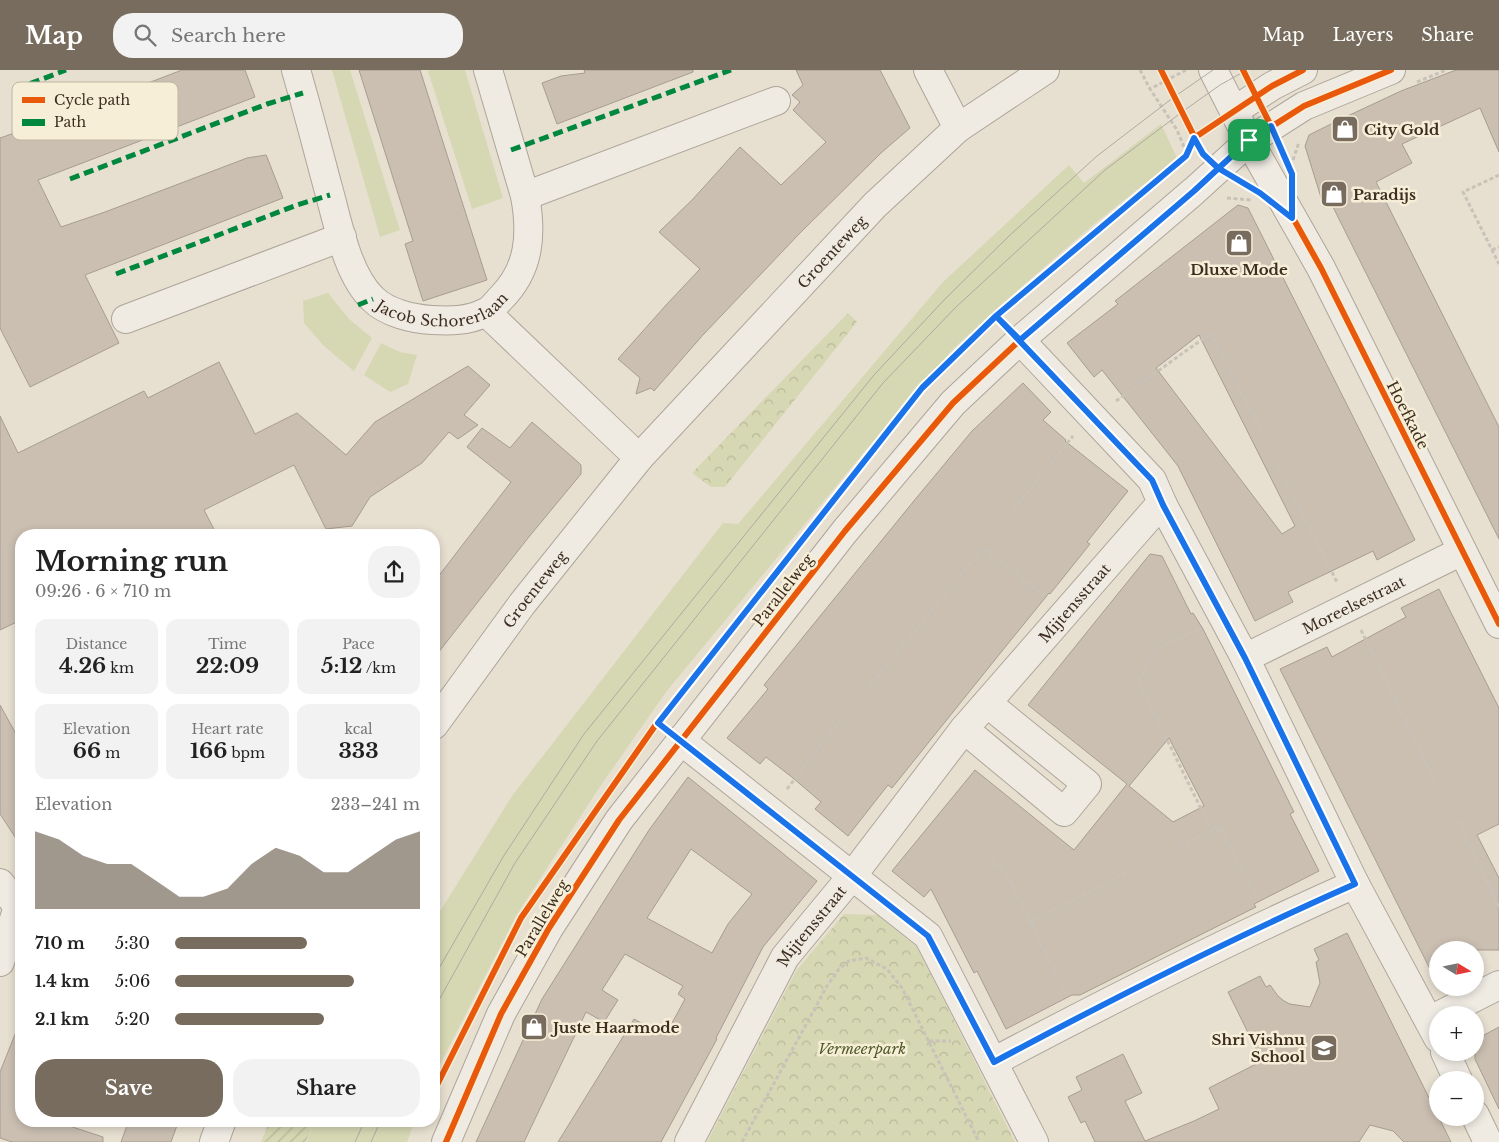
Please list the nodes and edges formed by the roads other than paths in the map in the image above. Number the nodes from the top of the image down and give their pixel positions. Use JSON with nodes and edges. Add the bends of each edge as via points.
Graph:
{"nodes":[{"id":1,"x":296,"y":70,"type":"edge"},
{"id":2,"x":488,"y":70,"type":"edge"},
{"id":3,"x":928,"y":70,"type":"edge"},
{"id":4,"x":1045,"y":70,"type":"edge"},
{"id":5,"x":1212,"y":70,"type":"edge"},
{"id":6,"x":1303,"y":70,"type":"edge"},
{"id":7,"x":1391,"y":70,"type":"edge"},
{"id":8,"x":776,"y":101,"type":"dead end"},
{"id":9,"x":1234,"y":111,"type":"junction"},
{"id":10,"x":958,"y":128,"type":"junction"},
{"id":11,"x":1260,"y":133,"type":"junction"},
{"id":12,"x":524,"y":196,"type":"junction"},
{"id":13,"x":342,"y":237,"type":"junction"},
{"id":14,"x":486,"y":313,"type":"junction"},
{"id":15,"x":126,"y":319,"type":"dead end"},
{"id":16,"x":1020,"y":340,"type":"junction"},
{"id":17,"x":640,"y":458,"type":"junction"},
{"id":18,"x":1163,"y":505,"type":"junction"},
{"id":19,"x":1462,"y":551,"type":"junction"},
{"id":20,"x":1499,"y":624,"type":"edge"},
{"id":21,"x":1245,"y":658,"type":"junction"},
{"id":22,"x":987,"y":703,"type":"junction"},
{"id":23,"x":440,"y":718,"type":"edge"},
{"id":24,"x":964,"y":729,"type":"junction"},
{"id":25,"x":680,"y":740,"type":"junction"},
{"id":26,"x":852,"y":876,"type":"junction"},
{"id":27,"x":0,"y":883,"type":"edge"},
{"id":28,"x":1355,"y":884,"type":"junction"},
{"id":29,"x":15,"y":903,"type":"edge"},
{"id":30,"x":15,"y":919,"type":"edge"},
{"id":31,"x":0,"y":962,"type":"edge"},
{"id":32,"x":1499,"y":984,"type":"edge"},
{"id":33,"x":1463,"y":1006,"type":"edge"},
{"id":34,"x":1429,"y":1010,"type":"edge"},
{"id":35,"x":994,"y":1062,"type":"junction"},
{"id":36,"x":1480,"y":1126,"type":"edge"},
{"id":37,"x":219,"y":1127,"type":"edge"},
{"id":38,"x":214,"y":1142,"type":"edge"},
{"id":39,"x":446,"y":1142,"type":"edge"},
{"id":40,"x":689,"y":1142,"type":"edge"},
{"id":41,"x":1034,"y":1142,"type":"edge"},
{"id":42,"x":1488,"y":1142,"type":"edge"}],
"edges":[{"from":1,"to":13,"type":"street","name":"Jacob Schorerlaan"},
{"from":2,"to":12,"type":"street","name":"Jacob Schorerlaan"},
{"from":3,"to":10,"type":"street"},
{"from":4,"to":10,"type":"street","name":"Groenteweg"},
{"from":5,"to":9,"type":"street","name":"Hoefkade"},
{"from":6,"to":9,"type":"street"},
{"from":7,"to":11,"type":"street","name":"Parallelweg","via":[[1304,106]]},
{"from":8,"to":12,"type":"street"},
{"from":9,"to":11,"type":"street","name":"Hoefkade"},
{"from":10,"to":17,"type":"street","name":"Groenteweg","via":[[875,205]]},
{"from":11,"to":16,"type":"street","name":"Parallelweg"},
{"from":11,"to":19,"type":"street","name":"Hoefkade","via":[[1321,268]]},
{"from":12,"to":14,"type":"street","name":"Jacob Schorerlaan","via":[[529,217],[529,242],[522,269],[509,290]]},
{"from":13,"to":14,"type":"street","name":"Jacob Schorerlaan","via":[[365,302],[418,320],[469,319]]},
{"from":13,"to":15,"type":"street"},
{"from":14,"to":17,"type":"street"},
{"from":16,"to":18,"type":"street","via":[[1152,480]]},
{"from":16,"to":25,"type":"street","name":"Parallelweg","via":[[947,411],[845,531]]},
{"from":17,"to":23,"type":"street","name":"Groenteweg","via":[[522,604]]},
{"from":18,"to":21,"type":"street"},
{"from":18,"to":22,"type":"street","name":"Mijtensstraat","via":[[1156,509]]},
{"from":19,"to":20,"type":"street","name":"Hoefkade"},
{"from":19,"to":21,"type":"street","name":"Moreelsestraat"},
{"from":21,"to":28,"type":"street"},
{"from":22,"to":24,"type":"street","name":"Mijtensstraat"},
{"from":22,"to":24,"type":"street","via":[[1087,784],[1064,812]]},
{"from":24,"to":26,"type":"street","name":"Mijtensstraat"},
{"from":25,"to":26,"type":"street"},
{"from":25,"to":39,"type":"street","name":"Parallelweg","via":[[619,820],[549,928],[501,1014]]},
{"from":26,"to":35,"type":"street","via":[[928,936]]},
{"from":26,"to":40,"type":"street","name":"Mijtensstraat","via":[[785,957]]},
{"from":27,"to":29,"type":"street"},
{"from":28,"to":34,"type":"street"},
{"from":28,"to":35,"type":"street","via":[[1268,922]]},
{"from":30,"to":31,"type":"street"},
{"from":32,"to":33,"type":"street"},
{"from":35,"to":41,"type":"street"},
{"from":36,"to":42,"type":"street"},
{"from":37,"to":38,"type":"street"}]}
